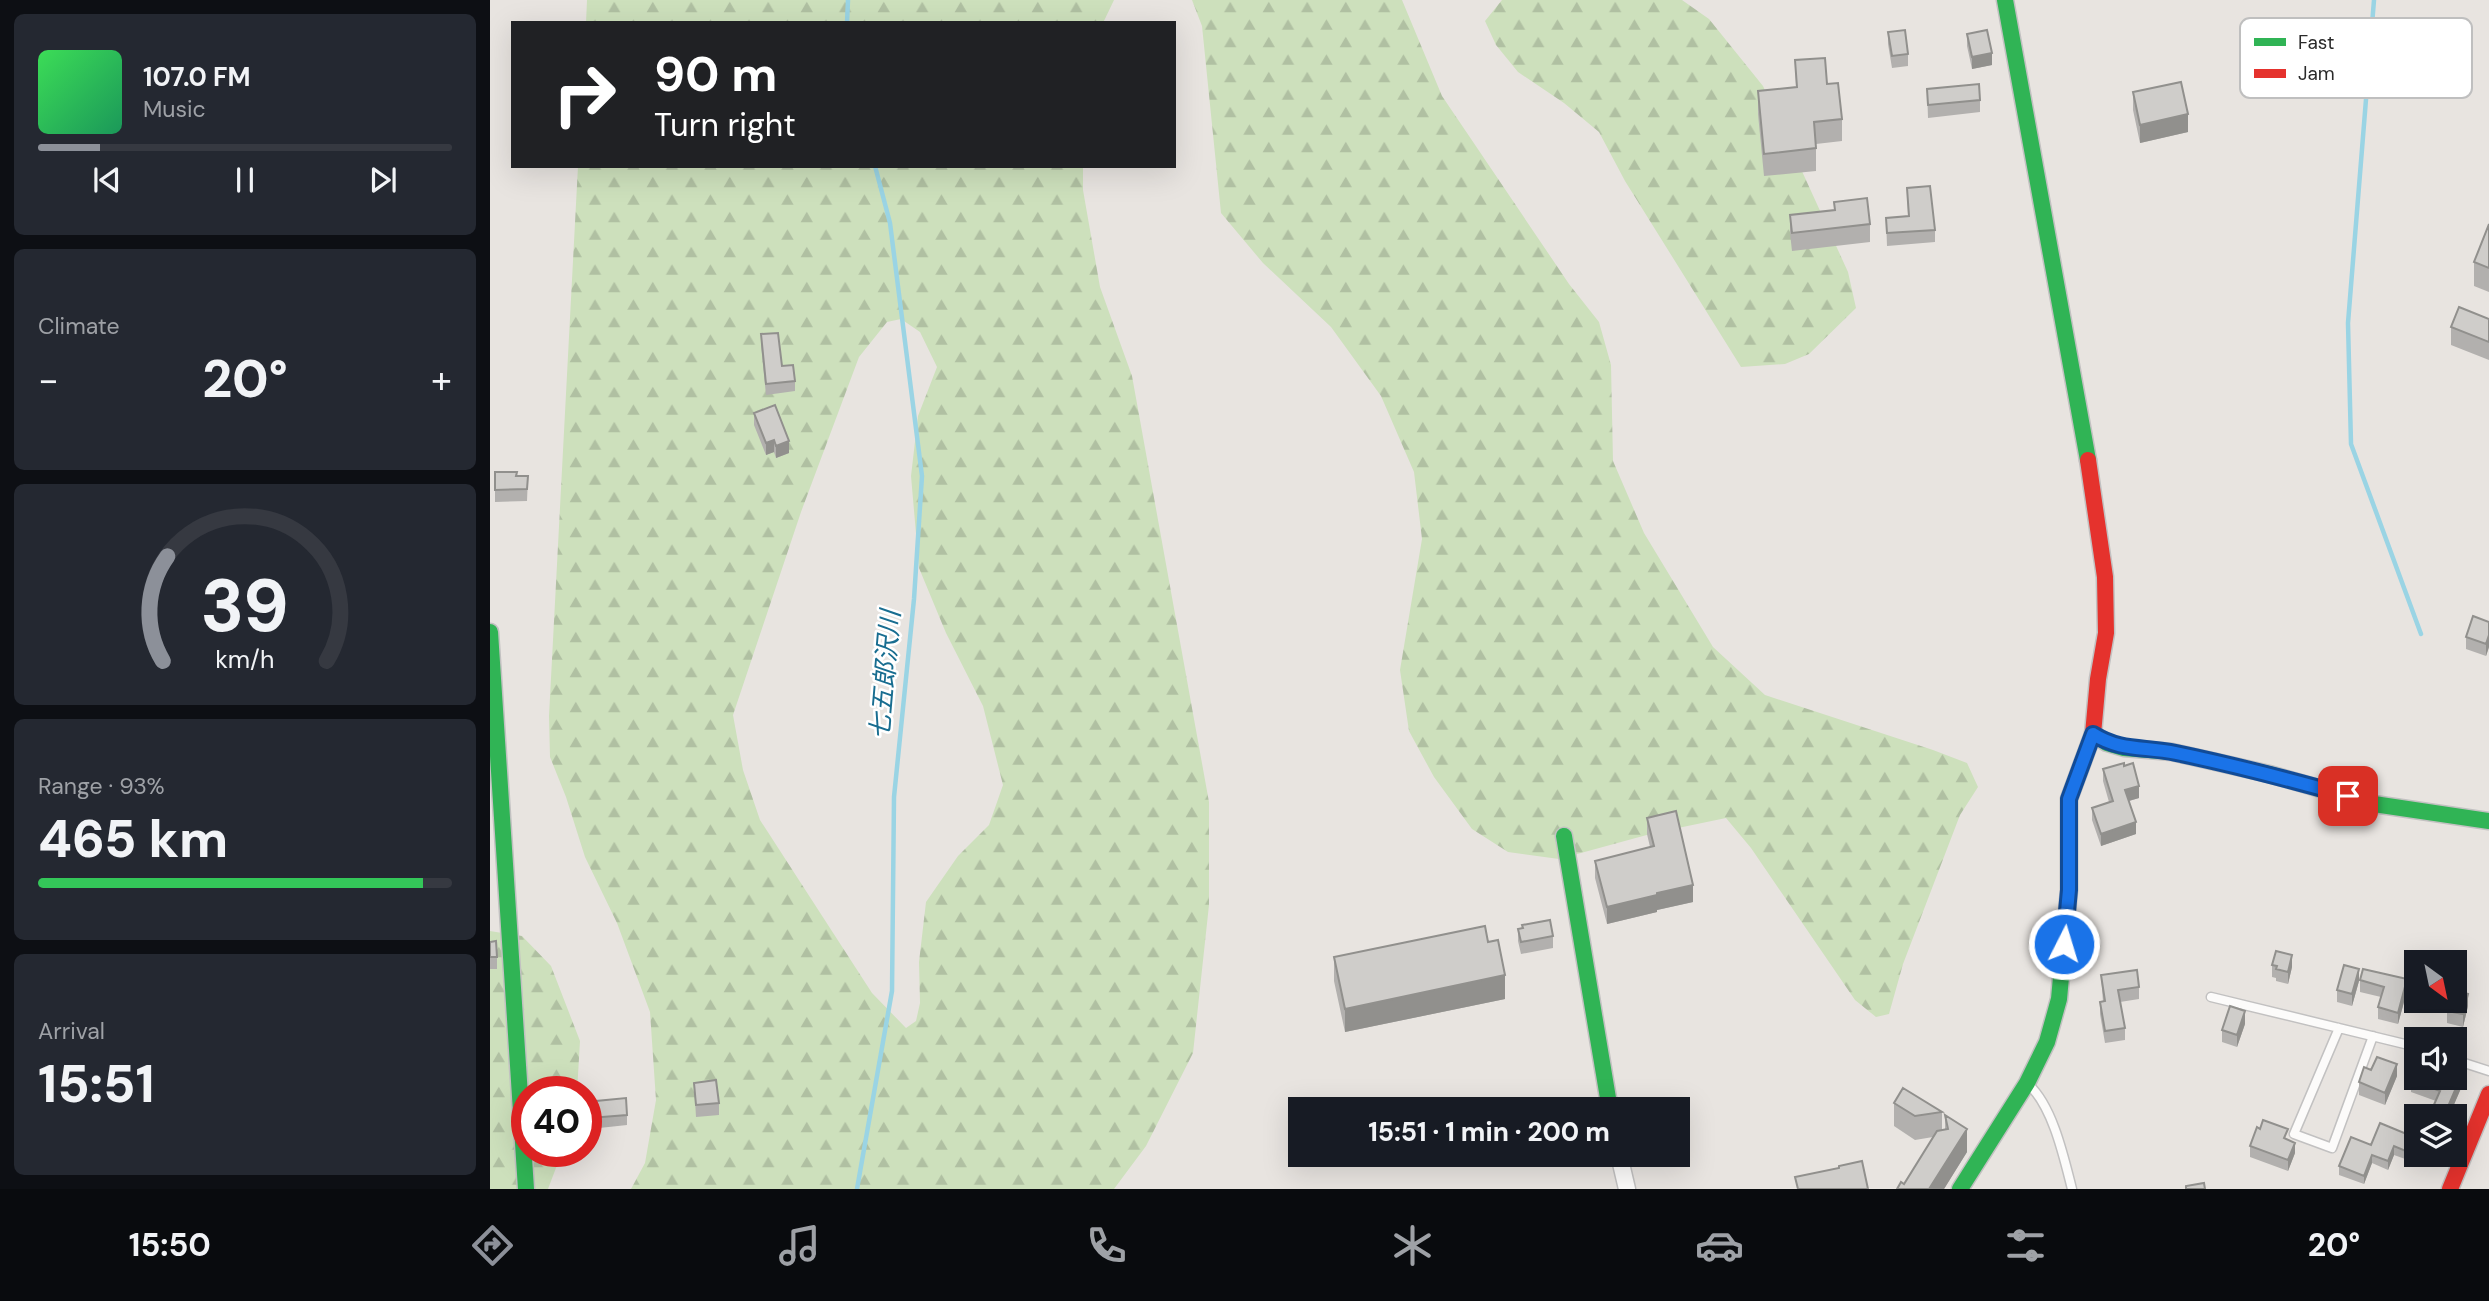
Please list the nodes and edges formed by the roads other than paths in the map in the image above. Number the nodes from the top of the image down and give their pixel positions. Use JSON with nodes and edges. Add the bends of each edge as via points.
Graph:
{"nodes":[{"id":1,"x":2005,"y":0,"type":"edge"},
{"id":2,"x":490,"y":632,"type":"edge"},
{"id":3,"x":2093,"y":734,"type":"junction"},
{"id":4,"x":2489,"y":821,"type":"edge"},
{"id":5,"x":1564,"y":836,"type":"dead end"},
{"id":6,"x":2211,"y":997,"type":"dead end"},
{"id":7,"x":2339,"y":1028,"type":"junction"},
{"id":8,"x":2373,"y":1036,"type":"junction"},
{"id":9,"x":2404,"y":1044,"type":"edge"},
{"id":10,"x":2467,"y":1064,"type":"edge"},
{"id":11,"x":2489,"y":1071,"type":"edge"},
{"id":12,"x":2027,"y":1083,"type":"junction"},
{"id":13,"x":2489,"y":1094,"type":"edge"},
{"id":14,"x":1608,"y":1097,"type":"edge"},
{"id":15,"x":1622,"y":1167,"type":"edge"},
{"id":16,"x":526,"y":1189,"type":"edge"},
{"id":17,"x":1627,"y":1189,"type":"edge"},
{"id":18,"x":1960,"y":1189,"type":"edge"},
{"id":19,"x":2072,"y":1189,"type":"edge"},
{"id":20,"x":2450,"y":1189,"type":"edge"}],
"edges":[{"from":1,"to":3,"type":"street","via":[[2105,577],[2106,633]]},
{"from":2,"to":16,"type":"street"},
{"from":3,"to":4,"type":"street","via":[[2124,748],[2184,755],[2269,774],[2374,804]]},
{"from":3,"to":12,"type":"street","via":[[2069,799],[2069,890],[2059,999],[2047,1042]]},
{"from":5,"to":14,"type":"street"},
{"from":6,"to":7,"type":"lane"},
{"from":7,"to":8,"type":"lane"},
{"from":7,"to":8,"type":"lane","via":[[2294,1134],[2332,1148]]},
{"from":8,"to":9,"type":"lane"},
{"from":10,"to":11,"type":"lane"},
{"from":12,"to":18,"type":"street"},
{"from":12,"to":19,"type":"lane","via":[[2038,1093],[2061,1145]]},
{"from":13,"to":20,"type":"street"},
{"from":15,"to":17,"type":"street"}]}
